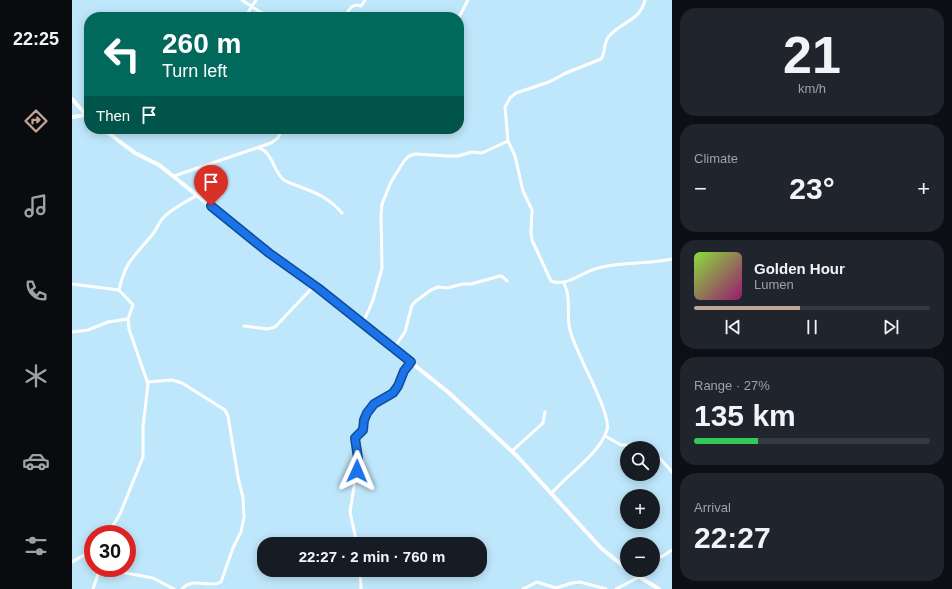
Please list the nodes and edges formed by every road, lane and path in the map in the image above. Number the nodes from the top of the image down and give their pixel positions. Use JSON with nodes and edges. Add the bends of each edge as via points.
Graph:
{"nodes":[{"id":1,"x":242,"y":0,"type":"edge"},
{"id":2,"x":256,"y":0,"type":"edge"},
{"id":3,"x":365,"y":0,"type":"edge"},
{"id":4,"x":468,"y":0,"type":"edge"},
{"id":5,"x":645,"y":0,"type":"edge"},
{"id":6,"x":252,"y":7,"type":"junction"},
{"id":7,"x":248,"y":12,"type":"edge"},
{"id":8,"x":262,"y":12,"type":"edge"},
{"id":9,"x":348,"y":12,"type":"edge"},
{"id":10,"x":462,"y":12,"type":"edge"},
{"id":11,"x":72,"y":99,"type":"edge"},
{"id":12,"x":84,"y":112,"type":"edge"},
{"id":13,"x":72,"y":117,"type":"edge"},
{"id":14,"x":84,"y":117,"type":"edge"},
{"id":15,"x":110,"y":134,"type":"edge"},
{"id":16,"x":280,"y":134,"type":"edge"},
{"id":17,"x":508,"y":141,"type":"junction"},
{"id":18,"x":256,"y":148,"type":"junction"},
{"id":19,"x":174,"y":176,"type":"junction"},
{"id":20,"x":198,"y":195,"type":"junction"},
{"id":21,"x":342,"y":213,"type":"dead end"},
{"id":22,"x":672,"y":259,"type":"edge"},
{"id":23,"x":507,"y":281,"type":"dead end"},
{"id":24,"x":564,"y":283,"type":"junction"},
{"id":25,"x":72,"y":284,"type":"edge"},
{"id":26,"x":315,"y":285,"type":"junction"},
{"id":27,"x":119,"y":290,"type":"junction"},
{"id":28,"x":128,"y":319,"type":"junction"},
{"id":29,"x":363,"y":324,"type":"junction"},
{"id":30,"x":244,"y":326,"type":"dead end"},
{"id":31,"x":72,"y":332,"type":"edge"},
{"id":32,"x":394,"y":348,"type":"junction"},
{"id":33,"x":411,"y":362,"type":"junction"},
{"id":34,"x":147,"y":382,"type":"junction"},
{"id":35,"x":545,"y":412,"type":"dead end"},
{"id":36,"x":605,"y":436,"type":"junction"},
{"id":37,"x":620,"y":445,"type":"edge"},
{"id":38,"x":512,"y":451,"type":"junction"},
{"id":39,"x":660,"y":458,"type":"edge"},
{"id":40,"x":672,"y":472,"type":"edge"},
{"id":41,"x":551,"y":494,"type":"junction"},
{"id":42,"x":113,"y":525,"type":"edge"},
{"id":43,"x":356,"y":537,"type":"edge"},
{"id":44,"x":672,"y":550,"type":"edge"},
{"id":45,"x":84,"y":555,"type":"edge"},
{"id":46,"x":660,"y":557,"type":"edge"},
{"id":47,"x":72,"y":562,"type":"edge"},
{"id":48,"x":620,"y":564,"type":"edge"},
{"id":49,"x":136,"y":575,"type":"edge"},
{"id":50,"x":97,"y":577,"type":"edge"},
{"id":51,"x":360,"y":577,"type":"edge"},
{"id":52,"x":636,"y":577,"type":"edge"},
{"id":53,"x":640,"y":577,"type":"edge"},
{"id":54,"x":93,"y":589,"type":"edge"},
{"id":55,"x":174,"y":589,"type":"edge"},
{"id":56,"x":182,"y":589,"type":"edge"},
{"id":57,"x":361,"y":589,"type":"edge"},
{"id":58,"x":523,"y":589,"type":"edge"},
{"id":59,"x":606,"y":589,"type":"edge"},
{"id":60,"x":616,"y":589,"type":"edge"},
{"id":61,"x":660,"y":589,"type":"edge"}],
"edges":[{"from":1,"to":6,"type":"street"},
{"from":2,"to":6,"type":"street"},
{"from":3,"to":9,"type":"street","via":[[361,6],[352,6]]},
{"from":4,"to":10,"type":"street"},
{"from":5,"to":17,"type":"street","via":[[638,15],[608,37],[601,59],[549,82],[516,93],[510,98],[504,113]]},
{"from":6,"to":7,"type":"street"},
{"from":6,"to":8,"type":"street"},
{"from":11,"to":12,"type":"street"},
{"from":13,"to":14,"type":"street"},
{"from":15,"to":19,"type":"street","via":[[135,153]]},
{"from":16,"to":18,"type":"street","via":[[274,142]]},
{"from":17,"to":24,"type":"street","via":[[515,156],[523,191],[532,210],[531,233],[534,245],[550,280]]},
{"from":17,"to":29,"type":"street","via":[[482,153],[448,156],[415,154],[404,161],[391,182],[382,204],[382,268]]},
{"from":18,"to":19,"type":"street"},
{"from":18,"to":21,"type":"street","via":[[266,152],[276,171],[285,180],[327,198]]},
{"from":19,"to":20,"type":"street"},
{"from":20,"to":26,"type":"street","via":[[269,253]]},
{"from":20,"to":27,"type":"street","via":[[164,217],[155,232],[129,262]]},
{"from":22,"to":24,"type":"street","via":[[604,266]]},
{"from":23,"to":32,"type":"street","via":[[500,276],[471,284],[431,290],[412,306],[405,332]]},
{"from":24,"to":36,"type":"street","via":[[569,296],[570,331],[607,421]]},
{"from":25,"to":27,"type":"street"},
{"from":26,"to":29,"type":"street"},
{"from":26,"to":30,"type":"street","via":[[274,328]]},
{"from":27,"to":28,"type":"street","via":[[133,305]]},
{"from":28,"to":31,"type":"street"},
{"from":28,"to":34,"type":"street"},
{"from":29,"to":32,"type":"street"},
{"from":32,"to":33,"type":"street"},
{"from":33,"to":38,"type":"street"},
{"from":33,"to":43,"type":"street","via":[[393,393],[374,404],[367,413],[363,430],[355,438],[358,462],[350,512]]},
{"from":34,"to":42,"type":"street","via":[[141,463]]},
{"from":34,"to":56,"type":"street","via":[[177,381],[225,410],[230,423],[243,498],[244,523],[221,582],[216,585],[191,583]]},
{"from":35,"to":38,"type":"street","via":[[543,423]]},
{"from":36,"to":37,"type":"street"},
{"from":36,"to":41,"type":"street","via":[[596,449]]},
{"from":38,"to":41,"type":"street"},
{"from":39,"to":40,"type":"street"},
{"from":41,"to":48,"type":"street","via":[[601,548]]},
{"from":44,"to":46,"type":"street"},
{"from":45,"to":47,"type":"street"},
{"from":49,"to":55,"type":"street","via":[[153,578]]},
{"from":50,"to":54,"type":"street"},
{"from":51,"to":57,"type":"street"},
{"from":52,"to":60,"type":"street"},
{"from":53,"to":61,"type":"street"},
{"from":58,"to":59,"type":"street","via":[[537,582],[556,588],[577,582]]}]}
